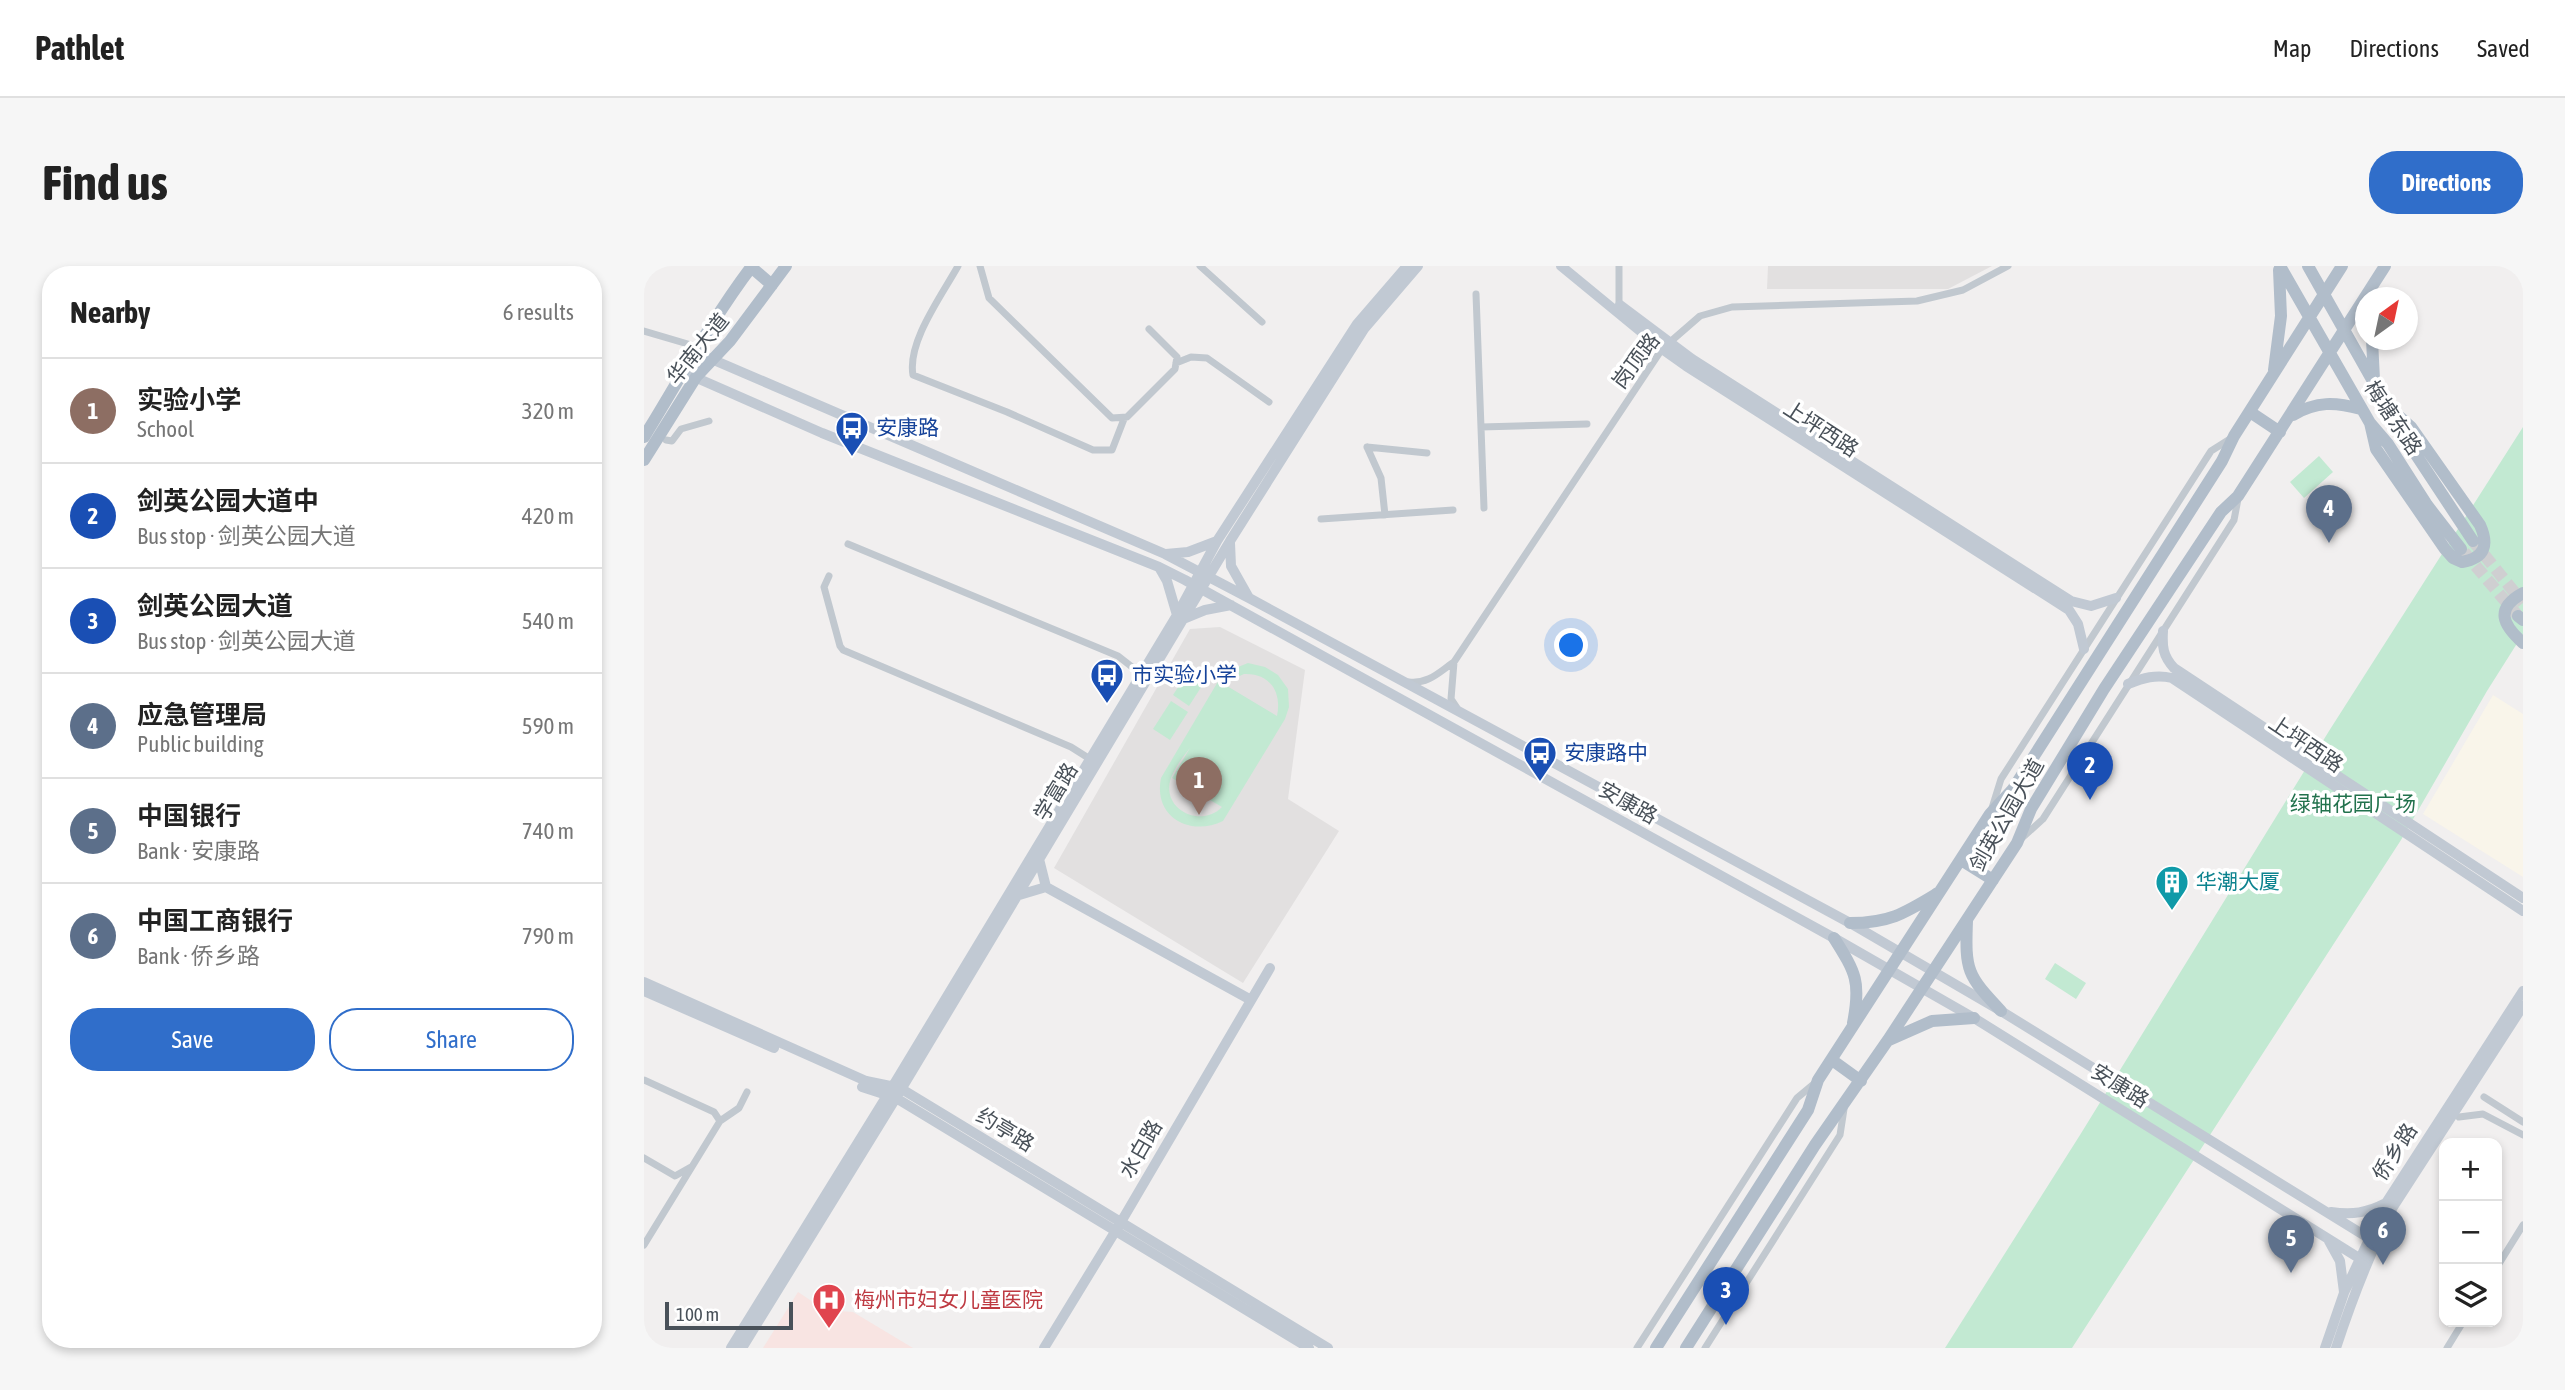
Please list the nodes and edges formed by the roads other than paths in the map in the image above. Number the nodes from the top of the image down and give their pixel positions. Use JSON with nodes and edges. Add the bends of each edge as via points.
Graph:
{"nodes":[{"id":1,"x":786,"y":266,"type":"edge"},
{"id":2,"x":958,"y":266,"type":"edge"},
{"id":3,"x":979,"y":266,"type":"edge"},
{"id":4,"x":1200,"y":266,"type":"edge"},
{"id":5,"x":1407,"y":266,"type":"edge"},
{"id":6,"x":1418,"y":266,"type":"edge"},
{"id":7,"x":1561,"y":266,"type":"edge"},
{"id":8,"x":1571,"y":266,"type":"edge"},
{"id":9,"x":1619,"y":266,"type":"edge"},
{"id":10,"x":2008,"y":266,"type":"edge"},
{"id":11,"x":2279,"y":266,"type":"edge"},
{"id":12,"x":2308,"y":266,"type":"edge"},
{"id":13,"x":2342,"y":266,"type":"edge"},
{"id":14,"x":752,"y":267,"type":"edge"},
{"id":15,"x":2384,"y":268,"type":"edge"},
{"id":16,"x":772,"y":285,"type":"junction"},
{"id":17,"x":2379,"y":287,"type":"edge"},
{"id":18,"x":1476,"y":294,"type":"dead end"},
{"id":19,"x":2324,"y":295,"type":"junction"},
{"id":20,"x":1619,"y":304,"type":"junction"},
{"id":21,"x":2309,"y":318,"type":"junction"},
{"id":22,"x":1262,"y":322,"type":"dead end"},
{"id":23,"x":1149,"y":329,"type":"dead end"},
{"id":24,"x":644,"y":331,"type":"edge"},
{"id":25,"x":2344,"y":331,"type":"junction"},
{"id":26,"x":1666,"y":346,"type":"junction"},
{"id":27,"x":697,"y":349,"type":"junction"},
{"id":28,"x":2372,"y":350,"type":"edge"},
{"id":29,"x":2330,"y":354,"type":"junction"},
{"id":30,"x":713,"y":360,"type":"junction"},
{"id":31,"x":1176,"y":363,"type":"junction"},
{"id":32,"x":690,"y":375,"type":"junction"},
{"id":33,"x":2273,"y":376,"type":"junction"},
{"id":34,"x":2374,"y":383,"type":"junction"},
{"id":35,"x":1269,"y":402,"type":"dead end"},
{"id":36,"x":2361,"y":409,"type":"junction"},
{"id":37,"x":2250,"y":412,"type":"junction"},
{"id":38,"x":2394,"y":412,"type":"junction"},
{"id":39,"x":2290,"y":417,"type":"junction"},
{"id":40,"x":1124,"y":419,"type":"junction"},
{"id":41,"x":709,"y":421,"type":"dead end"},
{"id":42,"x":2370,"y":423,"type":"junction"},
{"id":43,"x":1587,"y":424,"type":"dead end"},
{"id":44,"x":1481,"y":427,"type":"junction"},
{"id":45,"x":2280,"y":432,"type":"junction"},
{"id":46,"x":644,"y":436,"type":"edge"},
{"id":47,"x":2234,"y":436,"type":"junction"},
{"id":48,"x":666,"y":440,"type":"dead end"},
{"id":49,"x":1427,"y":453,"type":"dead end"},
{"id":50,"x":644,"y":460,"type":"edge"},
{"id":51,"x":2238,"y":496,"type":"junction"},
{"id":52,"x":1484,"y":508,"type":"dead end"},
{"id":53,"x":1453,"y":510,"type":"dead end"},
{"id":54,"x":1385,"y":515,"type":"junction"},
{"id":55,"x":1321,"y":519,"type":"dead end"},
{"id":56,"x":1217,"y":541,"type":"junction"},
{"id":57,"x":1230,"y":541,"type":"junction"},
{"id":58,"x":2473,"y":541,"type":"tunnel mouth"},
{"id":59,"x":848,"y":544,"type":"dead end"},
{"id":60,"x":2462,"y":549,"type":"tunnel mouth"},
{"id":61,"x":1165,"y":554,"type":"junction"},
{"id":62,"x":1159,"y":567,"type":"junction"},
{"id":63,"x":1204,"y":574,"type":"junction"},
{"id":64,"x":829,"y":576,"type":"dead end"},
{"id":65,"x":1201,"y":589,"type":"junction"},
{"id":66,"x":2523,"y":593,"type":"edge"},
{"id":67,"x":1249,"y":598,"type":"junction"},
{"id":68,"x":2116,"y":598,"type":"junction"},
{"id":69,"x":1231,"y":605,"type":"junction"},
{"id":70,"x":2070,"y":605,"type":"junction"},
{"id":71,"x":1283,"y":616,"type":"junction"},
{"id":72,"x":1180,"y":617,"type":"junction"},
{"id":73,"x":1275,"y":630,"type":"junction"},
{"id":74,"x":2163,"y":631,"type":"junction"},
{"id":75,"x":2523,"y":643,"type":"edge"},
{"id":76,"x":2084,"y":649,"type":"junction"},
{"id":77,"x":1454,"y":662,"type":"junction"},
{"id":78,"x":2173,"y":673,"type":"junction"},
{"id":79,"x":1141,"y":674,"type":"junction"},
{"id":80,"x":1403,"y":681,"type":"junction"},
{"id":81,"x":2128,"y":684,"type":"junction"},
{"id":82,"x":1461,"y":712,"type":"junction"},
{"id":83,"x":1090,"y":759,"type":"junction"},
{"id":84,"x":1990,"y":814,"type":"junction"},
{"id":85,"x":2017,"y":844,"type":"junction"},
{"id":86,"x":1039,"y":859,"type":"junction"},
{"id":87,"x":1961,"y":860,"type":"junction"},
{"id":88,"x":1993,"y":880,"type":"junction"},
{"id":89,"x":1046,"y":887,"type":"junction"},
{"id":90,"x":1941,"y":891,"type":"junction"},
{"id":91,"x":1016,"y":896,"type":"junction"},
{"id":92,"x":2523,"y":898,"type":"edge"},
{"id":93,"x":2523,"y":911,"type":"edge"},
{"id":94,"x":1967,"y":921,"type":"junction"},
{"id":95,"x":1850,"y":923,"type":"junction"},
{"id":96,"x":1834,"y":938,"type":"junction"},
{"id":97,"x":1901,"y":953,"type":"junction"},
{"id":98,"x":1269,"y":968,"type":"dead end"},
{"id":99,"x":1890,"y":970,"type":"junction"},
{"id":100,"x":1934,"y":972,"type":"junction"},
{"id":101,"x":644,"y":982,"type":"edge"},
{"id":102,"x":1922,"y":989,"type":"junction"},
{"id":103,"x":644,"y":991,"type":"edge"},
{"id":104,"x":2523,"y":991,"type":"edge"},
{"id":105,"x":1251,"y":1000,"type":"junction"},
{"id":106,"x":2523,"y":1006,"type":"edge"},
{"id":107,"x":2001,"y":1011,"type":"junction"},
{"id":108,"x":1974,"y":1018,"type":"junction"},
{"id":109,"x":1852,"y":1028,"type":"junction"},
{"id":110,"x":1888,"y":1040,"type":"junction"},
{"id":111,"x":1832,"y":1060,"type":"junction"},
{"id":112,"x":644,"y":1080,"type":"edge"},
{"id":113,"x":1818,"y":1080,"type":"junction"},
{"id":114,"x":1861,"y":1080,"type":"junction"},
{"id":115,"x":747,"y":1091,"type":"dead end"},
{"id":116,"x":894,"y":1091,"type":"junction"},
{"id":117,"x":2484,"y":1097,"type":"dead end"},
{"id":118,"x":1845,"y":1104,"type":"junction"},
{"id":119,"x":2459,"y":1117,"type":"dead end"},
{"id":120,"x":720,"y":1121,"type":"junction"},
{"id":121,"x":2523,"y":1122,"type":"edge"},
{"id":122,"x":2523,"y":1135,"type":"edge"},
{"id":123,"x":644,"y":1158,"type":"edge"},
{"id":124,"x":692,"y":1167,"type":"junction"},
{"id":125,"x":2386,"y":1203,"type":"junction"},
{"id":126,"x":2316,"y":1205,"type":"junction"},
{"id":127,"x":2327,"y":1212,"type":"junction"},
{"id":128,"x":2304,"y":1223,"type":"junction"},
{"id":129,"x":2523,"y":1225,"type":"edge"},
{"id":130,"x":1118,"y":1227,"type":"junction"},
{"id":131,"x":2325,"y":1236,"type":"junction"},
{"id":132,"x":2372,"y":1240,"type":"junction"},
{"id":133,"x":644,"y":1245,"type":"edge"},
{"id":134,"x":2363,"y":1260,"type":"junction"},
{"id":135,"x":2499,"y":1264,"type":"edge"},
{"id":136,"x":2344,"y":1293,"type":"junction"},
{"id":137,"x":2460,"y":1327,"type":"edge"},
{"id":138,"x":731,"y":1348,"type":"edge"},
{"id":139,"x":742,"y":1348,"type":"edge"},
{"id":140,"x":1044,"y":1348,"type":"edge"},
{"id":141,"x":1309,"y":1348,"type":"edge"},
{"id":142,"x":1328,"y":1348,"type":"edge"},
{"id":143,"x":1637,"y":1348,"type":"edge"},
{"id":144,"x":1656,"y":1348,"type":"edge"},
{"id":145,"x":1686,"y":1348,"type":"edge"},
{"id":146,"x":1705,"y":1348,"type":"edge"},
{"id":147,"x":2325,"y":1348,"type":"edge"},
{"id":148,"x":2336,"y":1348,"type":"edge"},
{"id":149,"x":2447,"y":1348,"type":"edge"}],
"edges":[{"from":1,"to":16,"type":"main road","name":"华南大道"},
{"from":2,"to":40,"type":"street","via":[[922,331],[910,361],[913,375],[1093,450],[1112,450]]},
{"from":3,"to":40,"type":"street","via":[[989,298],[1112,418]]},
{"from":4,"to":22,"type":"street"},
{"from":5,"to":56,"type":"street","name":"学富路","via":[[1357,324]]},
{"from":6,"to":57,"type":"street","name":"学富路","via":[[1364,329]]},
{"from":7,"to":26,"type":"street","name":"上坪西路"},
{"from":8,"to":20,"type":"street","name":"上坪西路"},
{"from":9,"to":20,"type":"street"},
{"from":10,"to":26,"type":"street","name":"岗顶路","via":[[1963,290],[1917,300],[1732,307],[1700,316]]},
{"from":11,"to":21,"type":"main road","name":"梅塘东路"},
{"from":11,"to":33,"type":"main road","via":[[2281,316]]},
{"from":12,"to":19,"type":"main road","name":"梅塘东路"},
{"from":13,"to":19,"type":"main road","name":"剑英公园大道"},
{"from":14,"to":16,"type":"main road"},
{"from":14,"to":27,"type":"main road","name":"华南大道"},
{"from":15,"to":17,"type":"main road"},
{"from":15,"to":25,"type":"main road","name":"剑英公园大道"},
{"from":16,"to":30,"type":"main road","name":"华南大道"},
{"from":18,"to":44,"type":"street"},
{"from":19,"to":21,"type":"main road","name":"剑英公园大道"},
{"from":19,"to":25,"type":"main road","name":"梅塘东路"},
{"from":20,"to":26,"type":"street","name":"上坪西路"},
{"from":21,"to":29,"type":"main road","name":"梅塘东路"},
{"from":21,"to":33,"type":"main road","name":"剑英公园大道"},
{"from":23,"to":31,"type":"street","via":[[1177,357]]},
{"from":24,"to":27,"type":"street"},
{"from":25,"to":29,"type":"main road","name":"剑英公园大道"},
{"from":25,"to":34,"type":"main road","name":"梅塘东路"},
{"from":26,"to":70,"type":"street","name":"上坪西路"},
{"from":26,"to":77,"type":"street","name":"岗顶路"},
{"from":27,"to":30,"type":"street","name":"安康路"},
{"from":27,"to":32,"type":"main road","name":"华南大道"},
{"from":28,"to":34,"type":"main road"},
{"from":29,"to":36,"type":"main road","name":"梅塘东路"},
{"from":29,"to":39,"type":"main road","name":"剑英公园大道"},
{"from":30,"to":32,"type":"main road","name":"华南大道"},
{"from":30,"to":61,"type":"street","name":"安康路"},
{"from":31,"to":35,"type":"street","via":[[1191,357],[1207,358]]},
{"from":31,"to":40,"type":"street"},
{"from":32,"to":46,"type":"main road","name":"华南大道"},
{"from":32,"to":50,"type":"main road","name":"华南大道"},
{"from":32,"to":62,"type":"street","name":"安康路","via":[[822,433]]},
{"from":33,"to":37,"type":"main road","name":"剑英公园大道"},
{"from":34,"to":38,"type":"main road","name":"梅塘东路"},
{"from":36,"to":39,"type":"main road","via":[[2330,402]]},
{"from":36,"to":42,"type":"main road","name":"梅塘东路"},
{"from":37,"to":45,"type":"main road"},
{"from":37,"to":47,"type":"main road","name":"剑英公园大道"},
{"from":38,"to":42,"type":"main road","via":[[2411,427],[2480,525],[2486,537],[2478,557],[2462,562],[2445,549],[2376,449]]},
{"from":38,"to":58,"type":"main road","name":"梅塘东路","via":[[2401,432]]},
{"from":39,"to":45,"type":"main road","name":"剑英公园大道"},
{"from":41,"to":48,"type":"street","via":[[681,429],[672,441]]},
{"from":42,"to":60,"type":"main road","name":"梅塘东路"},
{"from":43,"to":44,"type":"street"},
{"from":44,"to":52,"type":"street"},
{"from":45,"to":51,"type":"main road","name":"剑英公园大道"},
{"from":47,"to":68,"type":"street","via":[[2211,451]]},
{"from":47,"to":84,"type":"main road","name":"剑英公园大道","via":[[2013,789]]},
{"from":49,"to":54,"type":"street","via":[[1367,447],[1381,478]]},
{"from":51,"to":74,"type":"street","via":[[2234,520]]},
{"from":51,"to":85,"type":"main road","name":"剑英公园大道","via":[[2221,512],[2104,689],[2031,809]]},
{"from":53,"to":54,"type":"street"},
{"from":54,"to":55,"type":"street"},
{"from":56,"to":61,"type":"street","via":[[1188,552]]},
{"from":56,"to":63,"type":"street","name":"学富路"},
{"from":57,"to":63,"type":"street","name":"学富路"},
{"from":57,"to":67,"type":"street","via":[[1231,566]]},
{"from":59,"to":79,"type":"street","via":[[1118,656]]},
{"from":61,"to":63,"type":"street","name":"安康路"},
{"from":62,"to":65,"type":"street","name":"安康路"},
{"from":62,"to":72,"type":"street"},
{"from":63,"to":65,"type":"street","name":"学富路"},
{"from":63,"to":67,"type":"street","name":"安康路"},
{"from":63,"to":72,"type":"street","name":"学富路"},
{"from":64,"to":83,"type":"street","via":[[824,587],[843,650]]},
{"from":65,"to":69,"type":"street","name":"安康路"},
{"from":65,"to":72,"type":"street","name":"学富路"},
{"from":66,"to":75,"type":"main road","via":[[2513,599],[2504,618],[2507,628]]},
{"from":67,"to":71,"type":"street","name":"安康路"},
{"from":68,"to":70,"type":"street","via":[[2091,606]]},
{"from":68,"to":76,"type":"street"},
{"from":69,"to":72,"type":"street"},
{"from":69,"to":73,"type":"street","name":"安康路"},
{"from":70,"to":76,"type":"street"},
{"from":71,"to":73,"type":"street"},
{"from":71,"to":80,"type":"street","name":"安康路"},
{"from":72,"to":79,"type":"street","name":"学富路"},
{"from":72,"to":86,"type":"street","name":"学富路"},
{"from":73,"to":96,"type":"street","name":"安康路"},
{"from":74,"to":78,"type":"street","via":[[2162,647]]},
{"from":74,"to":81,"type":"street"},
{"from":76,"to":84,"type":"street","via":[[2001,779]]},
{"from":77,"to":80,"type":"street","via":[[1420,683]]},
{"from":77,"to":82,"type":"street","via":[[1451,699]]},
{"from":78,"to":81,"type":"street"},
{"from":78,"to":92,"type":"street","name":"上坪西路"},
{"from":78,"to":93,"type":"street","name":"上坪西路"},
{"from":79,"to":83,"type":"street","name":"学富路"},
{"from":80,"to":82,"type":"street","name":"安康路"},
{"from":81,"to":85,"type":"street","via":[[2043,819]]},
{"from":82,"to":95,"type":"street","name":"安康路"},
{"from":83,"to":116,"type":"street","name":"学富路"},
{"from":84,"to":87,"type":"main road","name":"剑英公园大道"},
{"from":85,"to":88,"type":"main road","name":"剑英公园大道"},
{"from":86,"to":89,"type":"street"},
{"from":86,"to":91,"type":"street","name":"学富路"},
{"from":87,"to":88,"type":"main road"},
{"from":87,"to":90,"type":"main road","name":"剑英公园大道"},
{"from":88,"to":94,"type":"main road","name":"剑英公园大道"},
{"from":89,"to":91,"type":"street"},
{"from":89,"to":105,"type":"street"},
{"from":90,"to":95,"type":"main road","via":[[1891,919]]},
{"from":90,"to":97,"type":"main road","name":"剑英公园大道"},
{"from":91,"to":116,"type":"street","name":"学富路"},
{"from":94,"to":100,"type":"main road","name":"剑英公园大道"},
{"from":94,"to":107,"type":"main road","via":[[1967,965],[1976,985]]},
{"from":95,"to":97,"type":"street","name":"安康路"},
{"from":96,"to":99,"type":"street","name":"安康路"},
{"from":96,"to":109,"type":"main road","via":[[1858,987]]},
{"from":97,"to":99,"type":"main road","name":"剑英公园大道"},
{"from":97,"to":100,"type":"street","name":"安康路"},
{"from":98,"to":105,"type":"street","name":"水白路"},
{"from":99,"to":102,"type":"street","name":"安康路"},
{"from":99,"to":109,"type":"main road","name":"剑英公园大道"},
{"from":100,"to":102,"type":"main road","name":"剑英公园大道"},
{"from":100,"to":107,"type":"street","name":"安康路"},
{"from":101,"to":116,"type":"street","name":"约亭路"},
{"from":102,"to":108,"type":"street","name":"安康路"},
{"from":102,"to":110,"type":"main road","name":"剑英公园大道"},
{"from":103,"to":116,"type":"street","name":"约亭路","via":[[863,1087]]},
{"from":104,"to":125,"type":"street","name":"侨乡路"},
{"from":105,"to":130,"type":"street","name":"水白路"},
{"from":106,"to":132,"type":"street","name":"侨乡路"},
{"from":107,"to":126,"type":"street","name":"安康路"},
{"from":108,"to":110,"type":"main road","via":[[1932,1021]]},
{"from":108,"to":128,"type":"street","name":"安康路"},
{"from":109,"to":111,"type":"main road","name":"剑英公园大道"},
{"from":110,"to":114,"type":"main road","name":"剑英公园大道"},
{"from":111,"to":113,"type":"main road","name":"剑英公园大道"},
{"from":111,"to":114,"type":"main road"},
{"from":112,"to":120,"type":"street","via":[[714,1112]]},
{"from":113,"to":143,"type":"street","via":[[1797,1098]]},
{"from":113,"to":144,"type":"main road","name":"剑英公园大道","via":[[1808,1110]]},
{"from":114,"to":118,"type":"main road","name":"剑英公园大道"},
{"from":115,"to":120,"type":"street","via":[[739,1108]]},
{"from":116,"to":130,"type":"street","name":"约亭路"},
{"from":116,"to":138,"type":"street","name":"学富路"},
{"from":116,"to":139,"type":"street","name":"学富路"},
{"from":117,"to":121,"type":"street"},
{"from":118,"to":145,"type":"main road","name":"剑英公园大道"},
{"from":118,"to":146,"type":"street","via":[[1840,1135]]},
{"from":119,"to":122,"type":"street","via":[[2483,1114]]},
{"from":120,"to":124,"type":"street"},
{"from":123,"to":124,"type":"street","via":[[675,1175]]},
{"from":124,"to":133,"type":"street"},
{"from":125,"to":127,"type":"street","via":[[2362,1213]]},
{"from":125,"to":132,"type":"street","name":"侨乡路"},
{"from":126,"to":127,"type":"street","name":"安康路"},
{"from":126,"to":128,"type":"street"},
{"from":127,"to":132,"type":"street","name":"安康路"},
{"from":128,"to":131,"type":"street","name":"安康路"},
{"from":129,"to":135,"type":"street"},
{"from":130,"to":140,"type":"street","name":"水白路"},
{"from":130,"to":141,"type":"street","name":"约亭路"},
{"from":130,"to":142,"type":"street","name":"约亭路"},
{"from":131,"to":134,"type":"street","name":"安康路"},
{"from":131,"to":136,"type":"street","via":[[2340,1261]]},
{"from":132,"to":134,"type":"street","name":"侨乡路"},
{"from":134,"to":136,"type":"street","name":"侨乡路"},
{"from":134,"to":148,"type":"street","name":"侨乡路"},
{"from":136,"to":147,"type":"street","name":"侨乡路"},
{"from":137,"to":149,"type":"street"}]}
